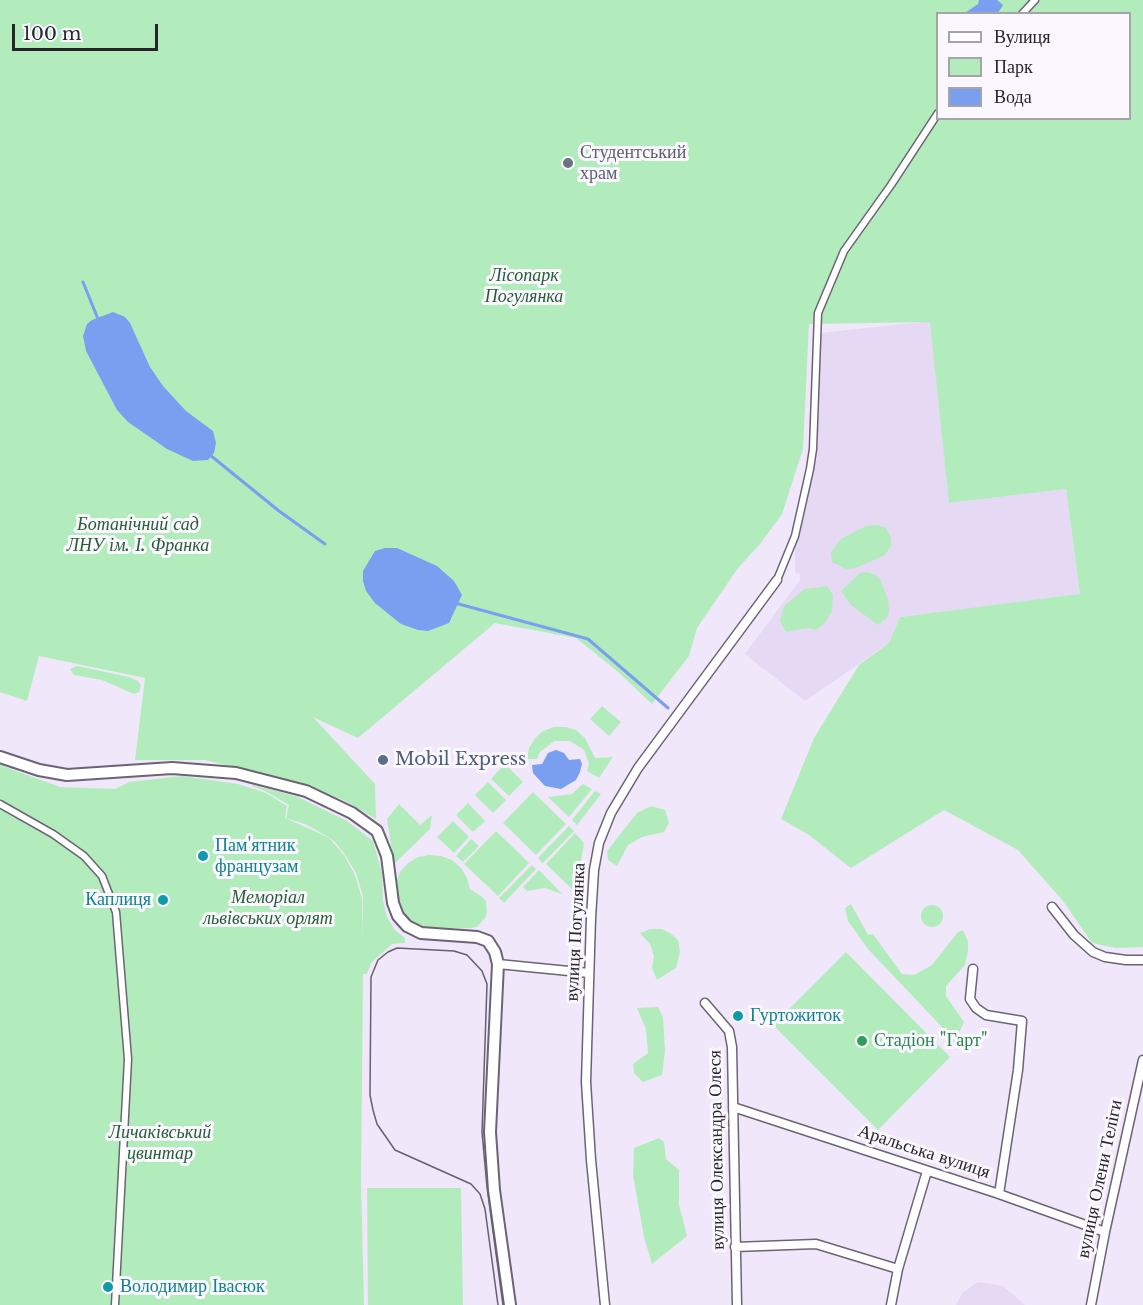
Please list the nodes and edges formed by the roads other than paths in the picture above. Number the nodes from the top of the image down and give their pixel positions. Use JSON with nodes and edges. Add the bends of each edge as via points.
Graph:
{"nodes":[{"id":1,"x":1035,"y":0,"type":"edge"},
{"id":2,"x":1024,"y":12,"type":"edge"},
{"id":3,"x":936,"y":116,"type":"edge"},
{"id":4,"x":777,"y":580,"type":"joint"},
{"id":5,"x":0,"y":757,"type":"edge"},
{"id":6,"x":0,"y":804,"type":"edge"},
{"id":7,"x":1052,"y":908,"type":"dead end"},
{"id":8,"x":1143,"y":960,"type":"edge"},
{"id":9,"x":498,"y":964,"type":"junction"},
{"id":10,"x":973,"y":969,"type":"dead end"},
{"id":11,"x":589,"y":973,"type":"junction"},
{"id":12,"x":705,"y":1003,"type":"dead end"},
{"id":13,"x":1143,"y":1059,"type":"edge"},
{"id":14,"x":733,"y":1107,"type":"junction"},
{"id":15,"x":927,"y":1171,"type":"junction"},
{"id":16,"x":999,"y":1194,"type":"junction"},
{"id":17,"x":1105,"y":1232,"type":"junction"},
{"id":18,"x":735,"y":1247,"type":"junction"},
{"id":19,"x":898,"y":1269,"type":"junction"},
{"id":20,"x":115,"y":1305,"type":"edge"},
{"id":21,"x":510,"y":1305,"type":"edge"},
{"id":22,"x":605,"y":1305,"type":"edge"},
{"id":23,"x":737,"y":1305,"type":"edge"},
{"id":24,"x":891,"y":1305,"type":"edge"},
{"id":25,"x":1091,"y":1305,"type":"edge"}],
"edges":[{"from":1,"to":2,"type":"street"},
{"from":3,"to":4,"type":"street","via":[[844,251],[818,313],[810,469],[795,536]]},
{"from":4,"to":11,"type":"street","name":"вулиця Погулянка","via":[[645,758],[611,813],[594,870]]},
{"from":5,"to":9,"type":"street","via":[[39,770],[67,774],[172,768],[236,773],[306,791],[352,813],[377,831],[387,856],[393,903],[407,926],[421,933],[488,941]]},
{"from":6,"to":20,"type":"street","via":[[84,856],[102,876],[116,912],[128,1059]]},
{"from":7,"to":8,"type":"street","via":[[1093,952],[1116,959]]},
{"from":9,"to":11,"type":"street"},
{"from":9,"to":21,"type":"street","via":[[490,1132]]},
{"from":10,"to":16,"type":"street","via":[[970,999],[976,1008],[986,1015],[1022,1022]]},
{"from":11,"to":22,"type":"street","name":"вулиця Погулянка","via":[[586,1082]]},
{"from":12,"to":14,"type":"street","name":"вулиця Олександра Олеся","via":[[729,1030]]},
{"from":13,"to":17,"type":"street","name":"вулиця Олени Теліги"},
{"from":14,"to":15,"type":"street","name":"Аральська вулиця"},
{"from":14,"to":18,"type":"street","name":"вулиця Олександра Олеся"},
{"from":15,"to":16,"type":"street","name":"Аральська вулиця"},
{"from":15,"to":19,"type":"street"},
{"from":16,"to":17,"type":"street","name":"Аральська вулиця"},
{"from":17,"to":25,"type":"street","name":"вулиця Олени Теліги"},
{"from":18,"to":19,"type":"street","via":[[816,1244]]},
{"from":18,"to":23,"type":"street","name":"вулиця Олександра Олеся"},
{"from":19,"to":24,"type":"street"}]}
